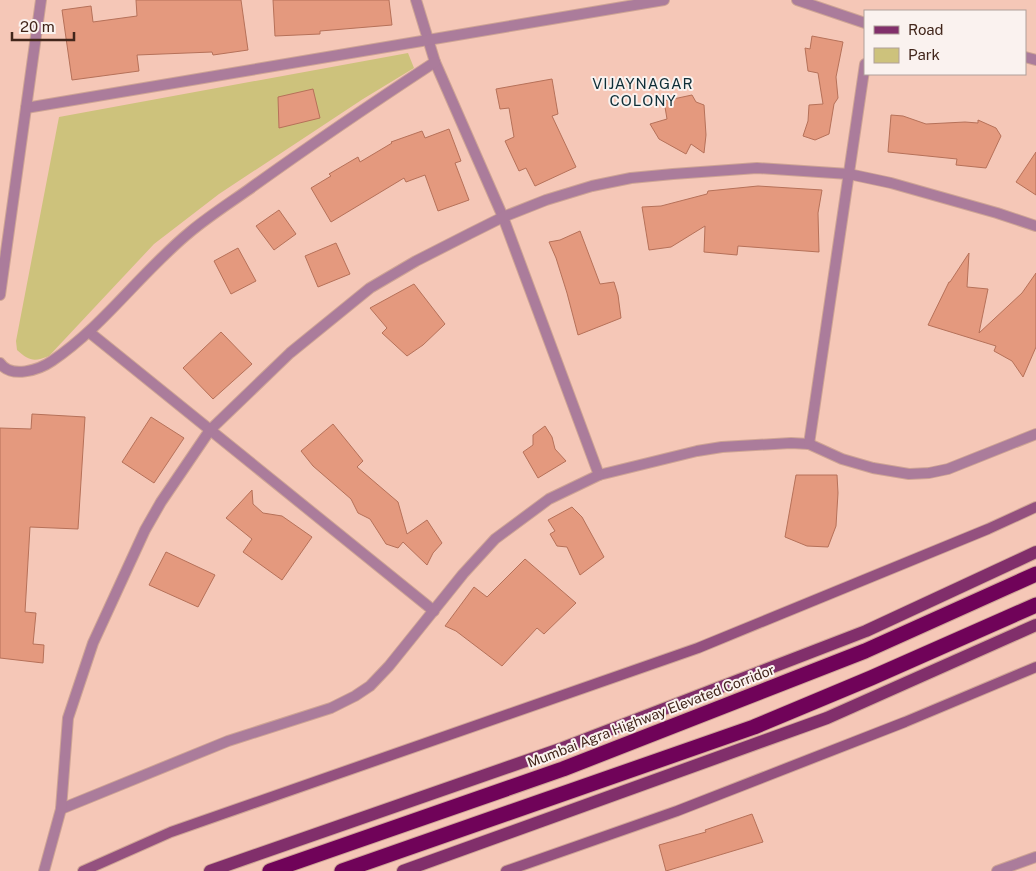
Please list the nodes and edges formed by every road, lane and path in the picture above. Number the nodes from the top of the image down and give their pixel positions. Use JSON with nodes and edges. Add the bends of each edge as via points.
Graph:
{"nodes":[{"id":1,"x":41,"y":0,"type":"edge"},
{"id":2,"x":416,"y":0,"type":"edge"},
{"id":3,"x":664,"y":0,"type":"edge"},
{"id":4,"x":797,"y":0,"type":"edge"},
{"id":5,"x":864,"y":23,"type":"edge"},
{"id":6,"x":428,"y":40,"type":"junction"},
{"id":7,"x":434,"y":62,"type":"junction"},
{"id":8,"x":864,"y":71,"type":"edge"},
{"id":9,"x":26,"y":108,"type":"junction"},
{"id":10,"x":849,"y":174,"type":"junction"},
{"id":11,"x":503,"y":217,"type":"junction"},
{"id":12,"x":1036,"y":226,"type":"edge"},
{"id":13,"x":0,"y":295,"type":"edge"},
{"id":14,"x":89,"y":332,"type":"junction"},
{"id":15,"x":0,"y":363,"type":"edge"},
{"id":16,"x":210,"y":430,"type":"junction"},
{"id":17,"x":1036,"y":434,"type":"edge"},
{"id":18,"x":809,"y":444,"type":"junction"},
{"id":19,"x":599,"y":475,"type":"junction"},
{"id":20,"x":1036,"y":507,"type":"edge"},
{"id":21,"x":1036,"y":552,"type":"edge"},
{"id":22,"x":1036,"y":574,"type":"edge"},
{"id":23,"x":1036,"y":605,"type":"edge"},
{"id":24,"x":434,"y":611,"type":"junction"},
{"id":25,"x":1036,"y":625,"type":"edge"},
{"id":26,"x":1036,"y":667,"type":"edge"},
{"id":27,"x":61,"y":809,"type":"junction"},
{"id":28,"x":1036,"y":857,"type":"edge"},
{"id":29,"x":44,"y":871,"type":"edge"},
{"id":30,"x":83,"y":871,"type":"edge"},
{"id":31,"x":210,"y":871,"type":"edge"},
{"id":32,"x":270,"y":871,"type":"edge"},
{"id":33,"x":342,"y":871,"type":"edge"},
{"id":34,"x":403,"y":871,"type":"edge"},
{"id":35,"x":506,"y":871,"type":"edge"},
{"id":36,"x":997,"y":871,"type":"edge"}],
"edges":[{"from":1,"to":9,"type":"street"},
{"from":2,"to":6,"type":"street"},
{"from":3,"to":6,"type":"street"},
{"from":4,"to":5,"type":"street"},
{"from":6,"to":7,"type":"street"},
{"from":6,"to":9,"type":"street"},
{"from":7,"to":11,"type":"street"},
{"from":7,"to":14,"type":"street","via":[[316,140],[189,233]]},
{"from":8,"to":10,"type":"street"},
{"from":9,"to":13,"type":"street"},
{"from":10,"to":11,"type":"street","via":[[757,168],[631,178],[555,197]]},
{"from":10,"to":12,"type":"street","via":[[891,183]]},
{"from":10,"to":18,"type":"street"},
{"from":11,"to":16,"type":"street","via":[[370,288],[290,352]]},
{"from":11,"to":19,"type":"street"},
{"from":14,"to":15,"type":"street","via":[[40,368],[8,370]]},
{"from":14,"to":16,"type":"street"},
{"from":16,"to":24,"type":"street"},
{"from":16,"to":27,"type":"street","via":[[145,530],[93,643],[68,718]]},
{"from":17,"to":18,"type":"street","via":[[948,469],[909,474],[842,459]]},
{"from":18,"to":19,"type":"street","via":[[791,442],[697,450]]},
{"from":19,"to":24,"type":"street","via":[[549,499],[495,539],[462,574]]},
{"from":20,"to":30,"type":"street","via":[[698,648],[171,832]]},
{"from":21,"to":31,"type":"main road","via":[[866,630],[578,742]]},
{"from":22,"to":32,"type":"highway","name":"Mumbai Agra Highway Elevated Corridor","via":[[865,651],[609,751]]},
{"from":23,"to":33,"type":"highway","via":[[754,727]]},
{"from":24,"to":27,"type":"street","via":[[389,666],[355,696],[331,708],[228,741]]},
{"from":25,"to":34,"type":"main road","via":[[826,718]]},
{"from":26,"to":35,"type":"street","via":[[678,811]]},
{"from":27,"to":29,"type":"street"},
{"from":28,"to":36,"type":"street"}]}
